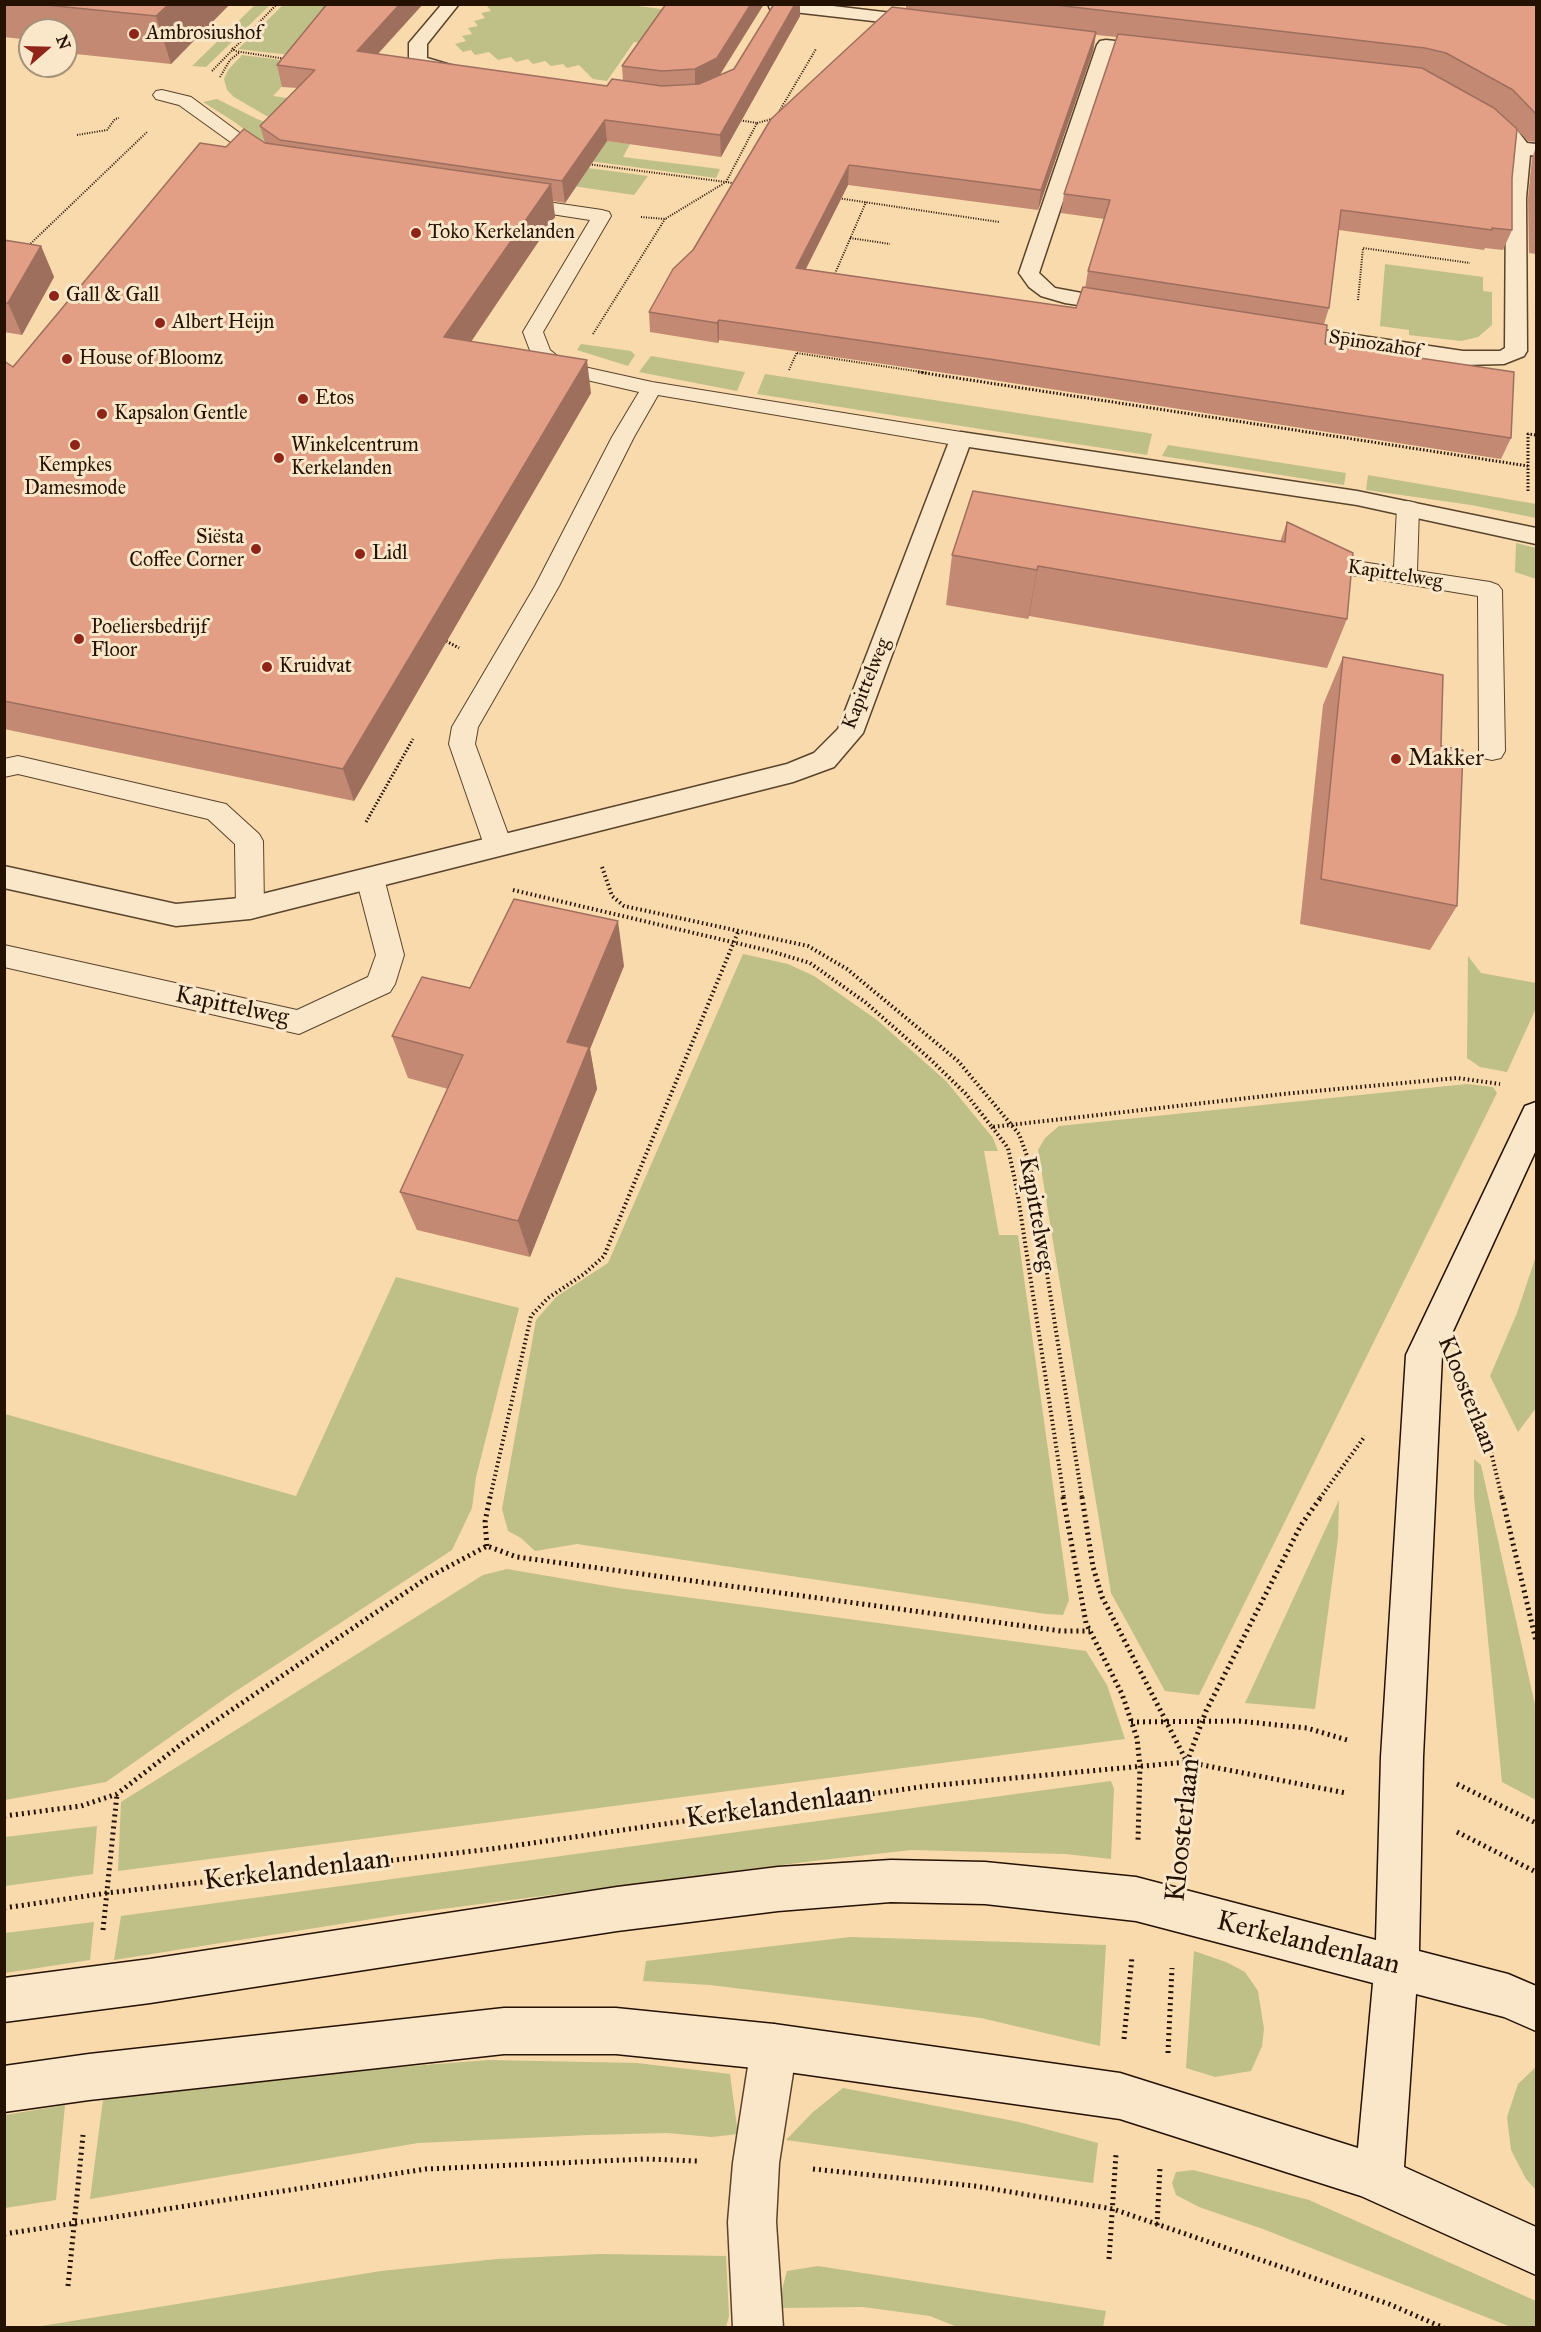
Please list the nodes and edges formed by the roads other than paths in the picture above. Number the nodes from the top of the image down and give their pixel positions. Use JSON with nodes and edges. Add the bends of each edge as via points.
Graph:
{"nodes":[{"id":1,"x":452,"y":4,"type":"edge"},
{"id":2,"x":774,"y":8,"type":"edge"},
{"id":3,"x":943,"y":24,"type":"edge"},
{"id":4,"x":1184,"y":53,"type":"edge"},
{"id":5,"x":478,"y":76,"type":"edge"},
{"id":6,"x":162,"y":95,"type":"dead end"},
{"id":7,"x":1467,"y":105,"type":"edge"},
{"id":8,"x":1529,"y":149,"type":"edge"},
{"id":9,"x":292,"y":171,"type":"edge"},
{"id":10,"x":498,"y":200,"type":"edge"},
{"id":11,"x":1142,"y":309,"type":"edge"},
{"id":12,"x":1261,"y":327,"type":"edge"},
{"id":13,"x":652,"y":388,"type":"junction"},
{"id":14,"x":961,"y":439,"type":"junction"},
{"id":15,"x":1408,"y":508,"type":"junction"},
{"id":16,"x":1536,"y":536,"type":"edge"},
{"id":17,"x":1292,"y":558,"type":"edge"},
{"id":18,"x":1405,"y":577,"type":"junction"},
{"id":19,"x":1492,"y":752,"type":"dead end"},
{"id":20,"x":4,"y":768,"type":"edge"},
{"id":21,"x":498,"y":845,"type":"junction"},
{"id":22,"x":4,"y":877,"type":"edge"},
{"id":23,"x":369,"y":878,"type":"junction"},
{"id":24,"x":250,"y":908,"type":"junction"},
{"id":25,"x":4,"y":956,"type":"edge"},
{"id":26,"x":1536,"y":1116,"type":"edge"},
{"id":27,"x":1396,"y":1967,"type":"junction"},
{"id":28,"x":4,"y":2000,"type":"edge"},
{"id":29,"x":1536,"y":2009,"type":"edge"},
{"id":30,"x":774,"y":2047,"type":"junction"},
{"id":31,"x":4,"y":2089,"type":"edge"},
{"id":32,"x":1379,"y":2180,"type":"junction"},
{"id":33,"x":1536,"y":2251,"type":"edge"},
{"id":34,"x":758,"y":2328,"type":"edge"}],
"edges":[{"from":1,"to":5,"type":"street","via":[[418,43],[418,61],[444,71]]},
{"from":2,"to":3,"type":"street"},
{"from":4,"to":11,"type":"street","via":[[1100,44],[1029,273],[1048,292]]},
{"from":6,"to":9,"type":"lane","via":[[187,102],[280,169]]},
{"from":7,"to":8,"type":"street","name":"Spinozahof","via":[[1495,121]]},
{"from":8,"to":12,"type":"street","name":"Spinozahof","via":[[1516,198],[1516,351],[1504,357],[1463,358]]},
{"from":10,"to":13,"type":"lane","via":[[602,216],[533,332],[541,353],[559,368]]},
{"from":13,"to":14,"type":"lane"},
{"from":13,"to":21,"type":"lane","via":[[547,586],[465,727],[462,744]]},
{"from":14,"to":15,"type":"street"},
{"from":14,"to":21,"type":"street","name":"Kapittelweg","via":[[850,733],[824,760],[793,772]]},
{"from":15,"to":16,"type":"street"},
{"from":15,"to":18,"type":"lane"},
{"from":17,"to":18,"type":"lane","name":"Kapittelweg"},
{"from":18,"to":19,"type":"lane","name":"Kapittelweg","via":[[1490,590]]},
{"from":20,"to":24,"type":"lane","via":[[18,765],[217,811],[249,841]]},
{"from":21,"to":23,"type":"street","name":"Kapittelweg"},
{"from":22,"to":24,"type":"street","name":"Kapittelweg","via":[[176,915]]},
{"from":23,"to":24,"type":"street","name":"Kapittelweg"},
{"from":23,"to":25,"type":"lane","name":"Kapittelweg","via":[[390,955],[380,984],[299,1022]]},
{"from":26,"to":27,"type":"street","name":"Kloosterlaan","via":[[1424,1356],[1402,1757]]},
{"from":27,"to":28,"type":"street","name":"Kerkelandenlaan","via":[[1156,1905],[985,1883],[891,1881],[778,1889],[617,1909]]},
{"from":27,"to":29,"type":"street","name":"Kerkelandenlaan","via":[[1508,1996]]},
{"from":27,"to":32,"type":"street","name":"Kloosterlaan"},
{"from":30,"to":31,"type":"street","via":[[616,2031],[504,2031],[89,2076]]},
{"from":30,"to":32,"type":"street","via":[[1120,2096]]},
{"from":30,"to":34,"type":"street","via":[[756,2163],[752,2222]]},
{"from":32,"to":33,"type":"street"}]}
